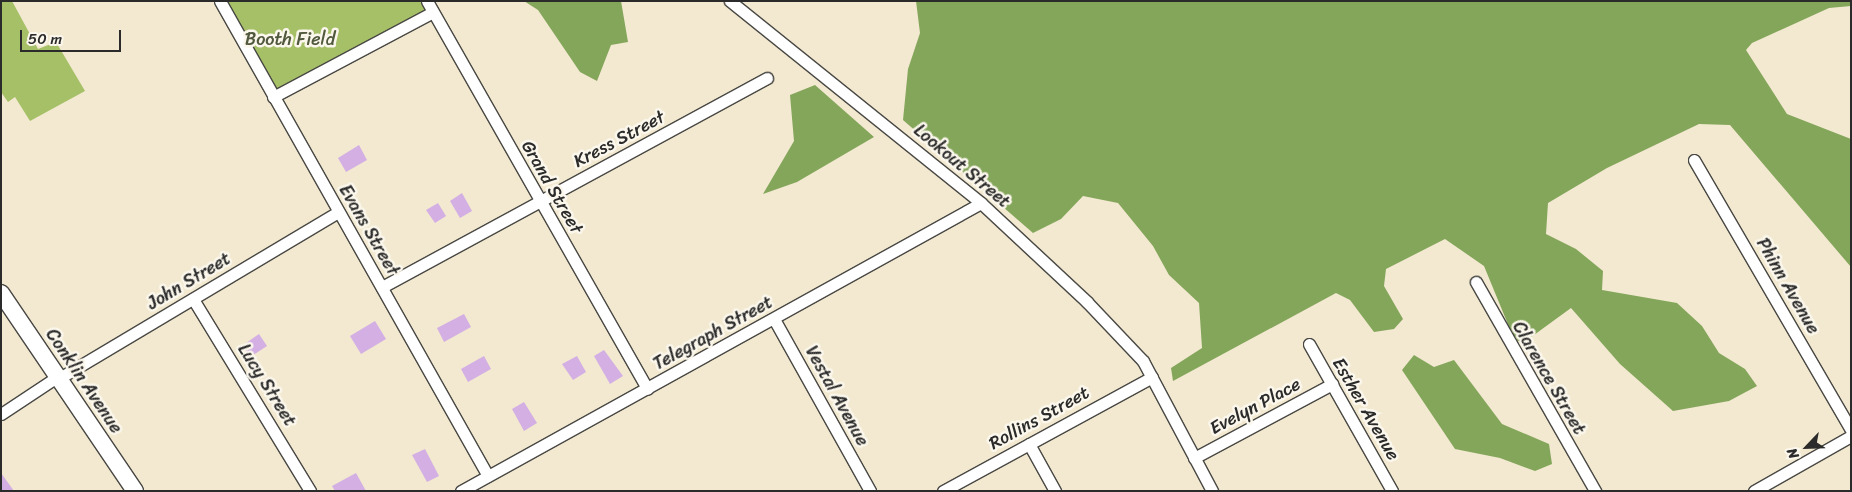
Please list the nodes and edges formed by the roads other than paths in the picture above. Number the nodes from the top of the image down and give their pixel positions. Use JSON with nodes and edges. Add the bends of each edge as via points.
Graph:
{"nodes":[{"id":1,"x":220,"y":1,"type":"edge"},
{"id":2,"x":427,"y":1,"type":"edge"},
{"id":3,"x":730,"y":1,"type":"edge"},
{"id":4,"x":433,"y":12,"type":"junction"},
{"id":5,"x":767,"y":78,"type":"dead end"},
{"id":6,"x":273,"y":97,"type":"junction"},
{"id":7,"x":1694,"y":160,"type":"dead end"},
{"id":8,"x":540,"y":201,"type":"junction"},
{"id":9,"x":981,"y":203,"type":"junction"},
{"id":10,"x":338,"y":212,"type":"junction"},
{"id":11,"x":1476,"y":282,"type":"dead end"},
{"id":12,"x":382,"y":288,"type":"junction"},
{"id":13,"x":1,"y":293,"type":"edge"},
{"id":14,"x":193,"y":299,"type":"junction"},
{"id":15,"x":774,"y":319,"type":"junction"},
{"id":16,"x":1309,"y":344,"type":"dead end"},
{"id":17,"x":1152,"y":377,"type":"junction"},
{"id":18,"x":58,"y":378,"type":"junction"},
{"id":19,"x":1332,"y":384,"type":"junction"},
{"id":20,"x":647,"y":389,"type":"junction"},
{"id":21,"x":1,"y":414,"type":"edge"},
{"id":22,"x":1851,"y":430,"type":"edge"},
{"id":23,"x":1851,"y":436,"type":"edge"},
{"id":24,"x":1029,"y":444,"type":"junction"},
{"id":25,"x":1194,"y":458,"type":"junction"},
{"id":26,"x":488,"y":476,"type":"junction"},
{"id":27,"x":866,"y":489,"type":"edge"},
{"id":28,"x":135,"y":491,"type":"edge"},
{"id":29,"x":310,"y":491,"type":"edge"},
{"id":30,"x":461,"y":491,"type":"edge"},
{"id":31,"x":943,"y":491,"type":"edge"},
{"id":32,"x":1055,"y":491,"type":"edge"},
{"id":33,"x":1212,"y":491,"type":"edge"},
{"id":34,"x":1392,"y":491,"type":"edge"},
{"id":35,"x":1594,"y":491,"type":"edge"},
{"id":36,"x":1754,"y":491,"type":"edge"}],
"edges":[{"from":1,"to":6,"type":"street","name":"Evans Street"},
{"from":2,"to":4,"type":"street","name":"Grand Street"},
{"from":3,"to":9,"type":"street","name":"Lookout Street"},
{"from":4,"to":6,"type":"street"},
{"from":4,"to":8,"type":"street","name":"Grand Street"},
{"from":5,"to":8,"type":"street","name":"Kress Street"},
{"from":6,"to":10,"type":"street","name":"Evans Street"},
{"from":7,"to":22,"type":"street","name":"Phinn Avenue"},
{"from":8,"to":12,"type":"street","name":"Kress Street"},
{"from":8,"to":20,"type":"street","name":"Grand Street"},
{"from":9,"to":15,"type":"street","name":"Telegraph Street"},
{"from":9,"to":17,"type":"street","name":"Lookout Street","via":[[1086,302]]},
{"from":10,"to":12,"type":"street","name":"Evans Street"},
{"from":10,"to":14,"type":"street","name":"John Street"},
{"from":11,"to":35,"type":"street","name":"Clarence Street"},
{"from":12,"to":26,"type":"street","name":"Evans Street"},
{"from":13,"to":18,"type":"main road","name":"Conklin Avenue"},
{"from":14,"to":18,"type":"street","name":"John Street"},
{"from":14,"to":29,"type":"street","name":"Lucy Street"},
{"from":15,"to":20,"type":"street","name":"Telegraph Street"},
{"from":15,"to":27,"type":"street","name":"Vestal Avenue"},
{"from":16,"to":19,"type":"street","name":"Esther Avenue"},
{"from":17,"to":24,"type":"street","name":"Rollins Street"},
{"from":17,"to":25,"type":"street","name":"Lookout Street"},
{"from":18,"to":21,"type":"street","name":"John Street"},
{"from":18,"to":28,"type":"main road","name":"Conklin Avenue"},
{"from":19,"to":25,"type":"street","name":"Evelyn Place"},
{"from":19,"to":34,"type":"street","name":"Esther Avenue"},
{"from":20,"to":26,"type":"street","name":"Telegraph Street"},
{"from":23,"to":36,"type":"street"},
{"from":24,"to":31,"type":"street","name":"Rollins Street"},
{"from":24,"to":32,"type":"street"},
{"from":25,"to":33,"type":"street","name":"Lookout Street"},
{"from":26,"to":30,"type":"street","name":"Telegraph Street"}]}
